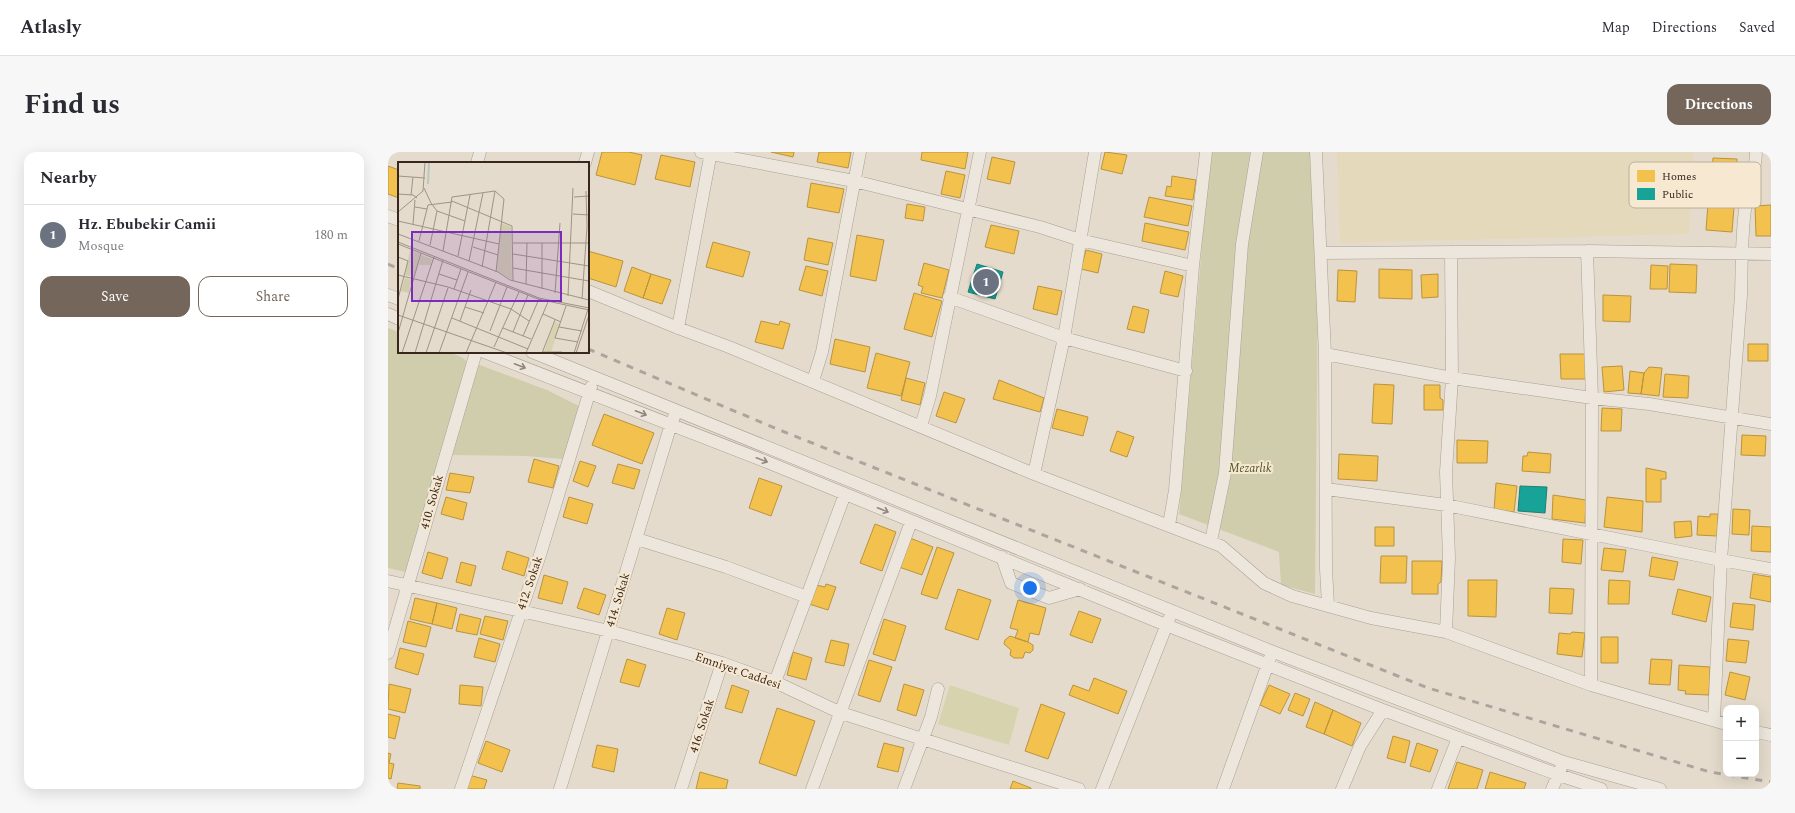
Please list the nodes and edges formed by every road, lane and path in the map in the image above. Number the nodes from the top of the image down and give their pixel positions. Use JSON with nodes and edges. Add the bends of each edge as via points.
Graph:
{"nodes":[{"id":1,"x":480,"y":152,"type":"edge"},
{"id":2,"x":588,"y":152,"type":"edge"},
{"id":3,"x":860,"y":152,"type":"edge"},
{"id":4,"x":980,"y":152,"type":"edge"},
{"id":5,"x":1095,"y":152,"type":"edge"},
{"id":6,"x":1206,"y":152,"type":"edge"},
{"id":7,"x":1257,"y":152,"type":"edge"},
{"id":8,"x":1316,"y":152,"type":"edge"},
{"id":9,"x":707,"y":153,"type":"edge"},
{"id":10,"x":477,"y":162,"type":"edge"},
{"id":11,"x":585,"y":162,"type":"edge"},
{"id":12,"x":854,"y":182,"type":"junction"},
{"id":13,"x":968,"y":208,"type":"junction"},
{"id":14,"x":1746,"y":208,"type":"edge"},
{"id":15,"x":388,"y":216,"type":"edge"},
{"id":16,"x":398,"y":220,"type":"edge"},
{"id":17,"x":1080,"y":240,"type":"junction"},
{"id":18,"x":1587,"y":251,"type":"junction"},
{"id":19,"x":1451,"y":252,"type":"junction"},
{"id":20,"x":1322,"y":253,"type":"junction"},
{"id":21,"x":1742,"y":254,"type":"junction"},
{"id":22,"x":1771,"y":254,"type":"edge"},
{"id":23,"x":1193,"y":266,"type":"junction"},
{"id":24,"x":589,"y":291,"type":"edge"},
{"id":25,"x":388,"y":295,"type":"edge"},
{"id":26,"x":949,"y":296,"type":"junction"},
{"id":27,"x":398,"y":300,"type":"edge"},
{"id":28,"x":388,"y":314,"type":"edge"},
{"id":29,"x":398,"y":319,"type":"edge"},
{"id":30,"x":678,"y":328,"type":"junction"},
{"id":31,"x":1064,"y":338,"type":"junction"},
{"id":32,"x":476,"y":353,"type":"edge"},
{"id":33,"x":487,"y":353,"type":"edge"},
{"id":34,"x":535,"y":353,"type":"edge"},
{"id":35,"x":1325,"y":354,"type":"junction"},
{"id":36,"x":1186,"y":371,"type":"junction"},
{"id":37,"x":595,"y":376,"type":"junction"},
{"id":38,"x":1452,"y":378,"type":"junction"},
{"id":39,"x":813,"y":381,"type":"junction"},
{"id":40,"x":589,"y":393,"type":"junction"},
{"id":41,"x":1592,"y":398,"type":"junction"},
{"id":42,"x":678,"y":412,"type":"junction"},
{"id":43,"x":1732,"y":418,"type":"junction"},
{"id":44,"x":671,"y":424,"type":"junction"},
{"id":45,"x":1771,"y":424,"type":"edge"},
{"id":46,"x":921,"y":426,"type":"junction"},
{"id":47,"x":1034,"y":474,"type":"junction"},
{"id":48,"x":1326,"y":489,"type":"junction"},
{"id":49,"x":845,"y":494,"type":"junction"},
{"id":50,"x":1446,"y":505,"type":"junction"},
{"id":51,"x":911,"y":522,"type":"junction"},
{"id":52,"x":1169,"y":525,"type":"junction"},
{"id":53,"x":1592,"y":533,"type":"junction"},
{"id":54,"x":637,"y":539,"type":"junction"},
{"id":55,"x":1211,"y":542,"type":"junction"},
{"id":56,"x":1002,"y":557,"type":"junction"},
{"id":57,"x":1721,"y":560,"type":"junction"},
{"id":58,"x":1771,"y":569,"type":"edge"},
{"id":59,"x":388,"y":582,"type":"edge"},
{"id":60,"x":408,"y":586,"type":"junction"},
{"id":61,"x":1080,"y":589,"type":"junction"},
{"id":62,"x":807,"y":597,"type":"junction"},
{"id":63,"x":1328,"y":606,"type":"junction"},
{"id":64,"x":520,"y":611,"type":"junction"},
{"id":65,"x":1172,"y":611,"type":"junction"},
{"id":66,"x":1166,"y":625,"type":"junction"},
{"id":67,"x":609,"y":632,"type":"junction"},
{"id":68,"x":1446,"y":632,"type":"junction"},
{"id":69,"x":1271,"y":651,"type":"junction"},
{"id":70,"x":388,"y":653,"type":"edge"},
{"id":71,"x":722,"y":663,"type":"junction"},
{"id":72,"x":1268,"y":665,"type":"junction"},
{"id":73,"x":775,"y":682,"type":"junction"},
{"id":74,"x":1591,"y":684,"type":"junction"},
{"id":75,"x":938,"y":689,"type":"dead end"},
{"id":76,"x":1383,"y":710,"type":"junction"},
{"id":77,"x":841,"y":713,"type":"junction"},
{"id":78,"x":1714,"y":720,"type":"junction"},
{"id":79,"x":1723,"y":723,"type":"edge"},
{"id":80,"x":1759,"y":733,"type":"edge"},
{"id":81,"x":1771,"y":735,"type":"edge"},
{"id":82,"x":1458,"y":738,"type":"junction"},
{"id":83,"x":922,"y":740,"type":"junction"},
{"id":84,"x":1564,"y":762,"type":"junction"},
{"id":85,"x":1559,"y":776,"type":"junction"},
{"id":86,"x":461,"y":789,"type":"edge"},
{"id":87,"x":560,"y":789,"type":"edge"},
{"id":88,"x":681,"y":789,"type":"edge"},
{"id":89,"x":812,"y":789,"type":"edge"},
{"id":90,"x":904,"y":789,"type":"edge"},
{"id":91,"x":1079,"y":789,"type":"edge"},
{"id":92,"x":1102,"y":789,"type":"edge"},
{"id":93,"x":1223,"y":789,"type":"edge"},
{"id":94,"x":1342,"y":789,"type":"edge"},
{"id":95,"x":1438,"y":789,"type":"edge"},
{"id":96,"x":1552,"y":789,"type":"edge"},
{"id":97,"x":1601,"y":789,"type":"edge"},
{"id":98,"x":1660,"y":789,"type":"edge"}],
"edges":[{"from":1,"to":10,"type":"street"},
{"from":2,"to":11,"type":"street"},
{"from":3,"to":12,"type":"street"},
{"from":4,"to":13,"type":"street"},
{"from":5,"to":17,"type":"street"},
{"from":6,"to":23,"type":"street"},
{"from":7,"to":55,"type":"street","via":[[1242,244],[1225,473]]},
{"from":8,"to":20,"type":"street"},
{"from":9,"to":12,"type":"street"},
{"from":9,"to":30,"type":"street"},
{"from":12,"to":13,"type":"street"},
{"from":12,"to":39,"type":"street","via":[[822,352]]},
{"from":13,"to":17,"type":"street"},
{"from":13,"to":26,"type":"street"},
{"from":14,"to":21,"type":"street"},
{"from":15,"to":16,"type":"street"},
{"from":17,"to":23,"type":"street"},
{"from":17,"to":31,"type":"street"},
{"from":18,"to":19,"type":"street"},
{"from":18,"to":21,"type":"street"},
{"from":18,"to":41,"type":"street"},
{"from":19,"to":20,"type":"street"},
{"from":19,"to":38,"type":"street"},
{"from":20,"to":35,"type":"street"},
{"from":21,"to":22,"type":"street"},
{"from":21,"to":43,"type":"street"},
{"from":23,"to":36,"type":"street"},
{"from":24,"to":30,"type":"street"},
{"from":25,"to":27,"type":"street"},
{"from":26,"to":31,"type":"street"},
{"from":26,"to":46,"type":"street","via":[[930,396]]},
{"from":28,"to":29,"type":"street"},
{"from":30,"to":39,"type":"street"},
{"from":31,"to":36,"type":"street"},
{"from":31,"to":47,"type":"street"},
{"from":32,"to":60,"type":"street","name":"410. Sokak"},
{"from":33,"to":40,"type":"street","one_way":true},
{"from":34,"to":37,"type":"street"},
{"from":35,"to":38,"type":"street"},
{"from":35,"to":48,"type":"street"},
{"from":36,"to":52,"type":"street","via":[[1175,490]]},
{"from":37,"to":40,"type":"street","name":"412. Sokak"},
{"from":37,"to":42,"type":"street"},
{"from":38,"to":41,"type":"street"},
{"from":38,"to":50,"type":"street"},
{"from":39,"to":46,"type":"street"},
{"from":40,"to":44,"type":"street","one_way":true},
{"from":40,"to":64,"type":"street","name":"412. Sokak","via":[[540,555]]},
{"from":41,"to":43,"type":"street","via":[[1649,404]]},
{"from":41,"to":53,"type":"street"},
{"from":42,"to":44,"type":"street","name":"414. Sokak"},
{"from":42,"to":65,"type":"street"},
{"from":43,"to":45,"type":"street"},
{"from":43,"to":57,"type":"street"},
{"from":44,"to":49,"type":"street","one_way":true},
{"from":44,"to":54,"type":"street","name":"414. Sokak"},
{"from":46,"to":47,"type":"street"},
{"from":47,"to":52,"type":"street"},
{"from":48,"to":50,"type":"street"},
{"from":48,"to":63,"type":"street"},
{"from":49,"to":51,"type":"street","one_way":true},
{"from":49,"to":62,"type":"street"},
{"from":50,"to":53,"type":"street"},
{"from":50,"to":68,"type":"street","via":[[1449,558]]},
{"from":51,"to":56,"type":"street"},
{"from":51,"to":77,"type":"street"},
{"from":52,"to":55,"type":"street"},
{"from":53,"to":57,"type":"street"},
{"from":53,"to":74,"type":"street"},
{"from":54,"to":62,"type":"street","via":[[726,566]]},
{"from":54,"to":67,"type":"street","name":"414. Sokak"},
{"from":55,"to":63,"type":"street","via":[[1221,546],[1264,583],[1292,596]]},
{"from":56,"to":61,"type":"street"},
{"from":56,"to":61,"type":"street","via":[[1011,583],[1049,598]]},
{"from":57,"to":58,"type":"street"},
{"from":57,"to":78,"type":"street"},
{"from":59,"to":60,"type":"street","name":"Emniyet Caddesi"},
{"from":60,"to":64,"type":"street","name":"Emniyet Caddesi"},
{"from":60,"to":70,"type":"street","name":"410. Sokak"},
{"from":61,"to":66,"type":"street"},
{"from":62,"to":73,"type":"street"},
{"from":63,"to":68,"type":"street","via":[[1371,618]]},
{"from":64,"to":67,"type":"street","name":"Emniyet Caddesi"},
{"from":64,"to":86,"type":"street","name":"412. Sokak"},
{"from":65,"to":66,"type":"street"},
{"from":65,"to":69,"type":"street"},
{"from":66,"to":72,"type":"street"},
{"from":66,"to":92,"type":"street"},
{"from":67,"to":71,"type":"street","name":"Emniyet Caddesi"},
{"from":67,"to":87,"type":"street","name":"414. Sokak"},
{"from":68,"to":74,"type":"street"},
{"from":69,"to":72,"type":"street"},
{"from":69,"to":84,"type":"street"},
{"from":71,"to":73,"type":"street","name":"Emniyet Caddesi"},
{"from":71,"to":88,"type":"street","name":"416. Sokak"},
{"from":72,"to":76,"type":"street"},
{"from":72,"to":93,"type":"street"},
{"from":73,"to":77,"type":"street","name":"Emniyet Caddesi"},
{"from":74,"to":78,"type":"street"},
{"from":75,"to":83,"type":"street"},
{"from":76,"to":82,"type":"street"},
{"from":76,"to":94,"type":"street","via":[[1360,746]]},
{"from":77,"to":83,"type":"street","name":"Emniyet Caddesi"},
{"from":77,"to":89,"type":"street"},
{"from":78,"to":79,"type":"street"},
{"from":80,"to":81,"type":"street"},
{"from":82,"to":85,"type":"street"},
{"from":82,"to":95,"type":"street"},
{"from":83,"to":90,"type":"street"},
{"from":83,"to":91,"type":"street","name":"Emniyet Caddesi"},
{"from":84,"to":85,"type":"street"},
{"from":84,"to":98,"type":"street"},
{"from":85,"to":96,"type":"street"},
{"from":85,"to":97,"type":"street"}]}
